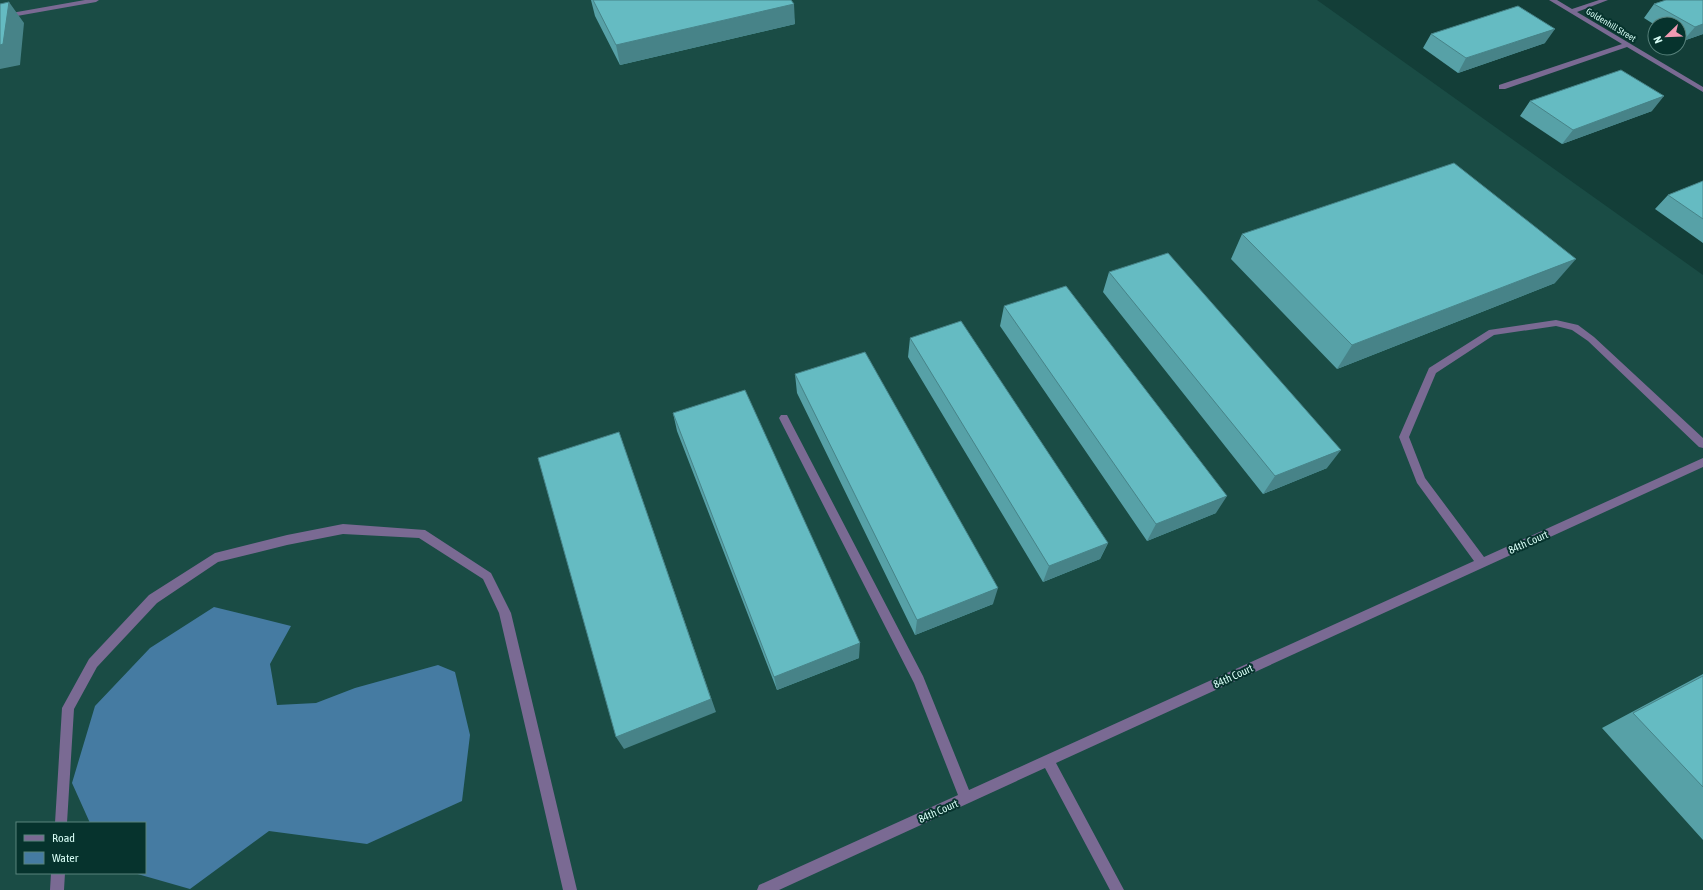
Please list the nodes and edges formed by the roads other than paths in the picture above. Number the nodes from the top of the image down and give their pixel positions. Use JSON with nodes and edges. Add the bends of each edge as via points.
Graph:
{"nodes":[{"id":1,"x":96,"y":0,"type":"edge"},
{"id":2,"x":1552,"y":0,"type":"edge"},
{"id":3,"x":1605,"y":0,"type":"edge"},
{"id":4,"x":1571,"y":12,"type":"junction"},
{"id":5,"x":0,"y":17,"type":"edge"},
{"id":6,"x":1627,"y":45,"type":"junction"},
{"id":7,"x":1502,"y":87,"type":"dead end"},
{"id":8,"x":1703,"y":90,"type":"edge"},
{"id":9,"x":784,"y":418,"type":"dead end"},
{"id":10,"x":1703,"y":444,"type":"edge"},
{"id":11,"x":1703,"y":462,"type":"edge"},
{"id":12,"x":1482,"y":563,"type":"junction"},
{"id":13,"x":1048,"y":761,"type":"junction"},
{"id":14,"x":966,"y":798,"type":"junction"},
{"id":15,"x":61,"y":822,"type":"edge"},
{"id":16,"x":58,"y":874,"type":"edge"},
{"id":17,"x":57,"y":890,"type":"edge"},
{"id":18,"x":570,"y":890,"type":"edge"},
{"id":19,"x":764,"y":890,"type":"edge"},
{"id":20,"x":1117,"y":890,"type":"edge"}],
"edges":[{"from":1,"to":5,"type":"street"},
{"from":2,"to":4,"type":"street","name":"Goldenhill Street"},
{"from":3,"to":4,"type":"street"},
{"from":4,"to":6,"type":"street","name":"Goldenhill Street"},
{"from":6,"to":7,"type":"street"},
{"from":6,"to":8,"type":"street","name":"Goldenhill Street"},
{"from":9,"to":14,"type":"street","via":[[919,680]]},
{"from":10,"to":12,"type":"street","via":[[1575,327],[1556,323],[1492,332],[1432,371],[1404,437],[1421,480]]},
{"from":11,"to":12,"type":"street","name":"84th Court"},
{"from":12,"to":13,"type":"street","name":"84th Court"},
{"from":13,"to":14,"type":"street","name":"84th Court"},
{"from":13,"to":20,"type":"street"},
{"from":14,"to":19,"type":"street","name":"84th Court"},
{"from":15,"to":18,"type":"street","via":[[68,708],[93,663],[154,599],[215,558],[287,540],[343,529],[421,533],[487,576],[505,612]]},
{"from":16,"to":17,"type":"street"}]}
